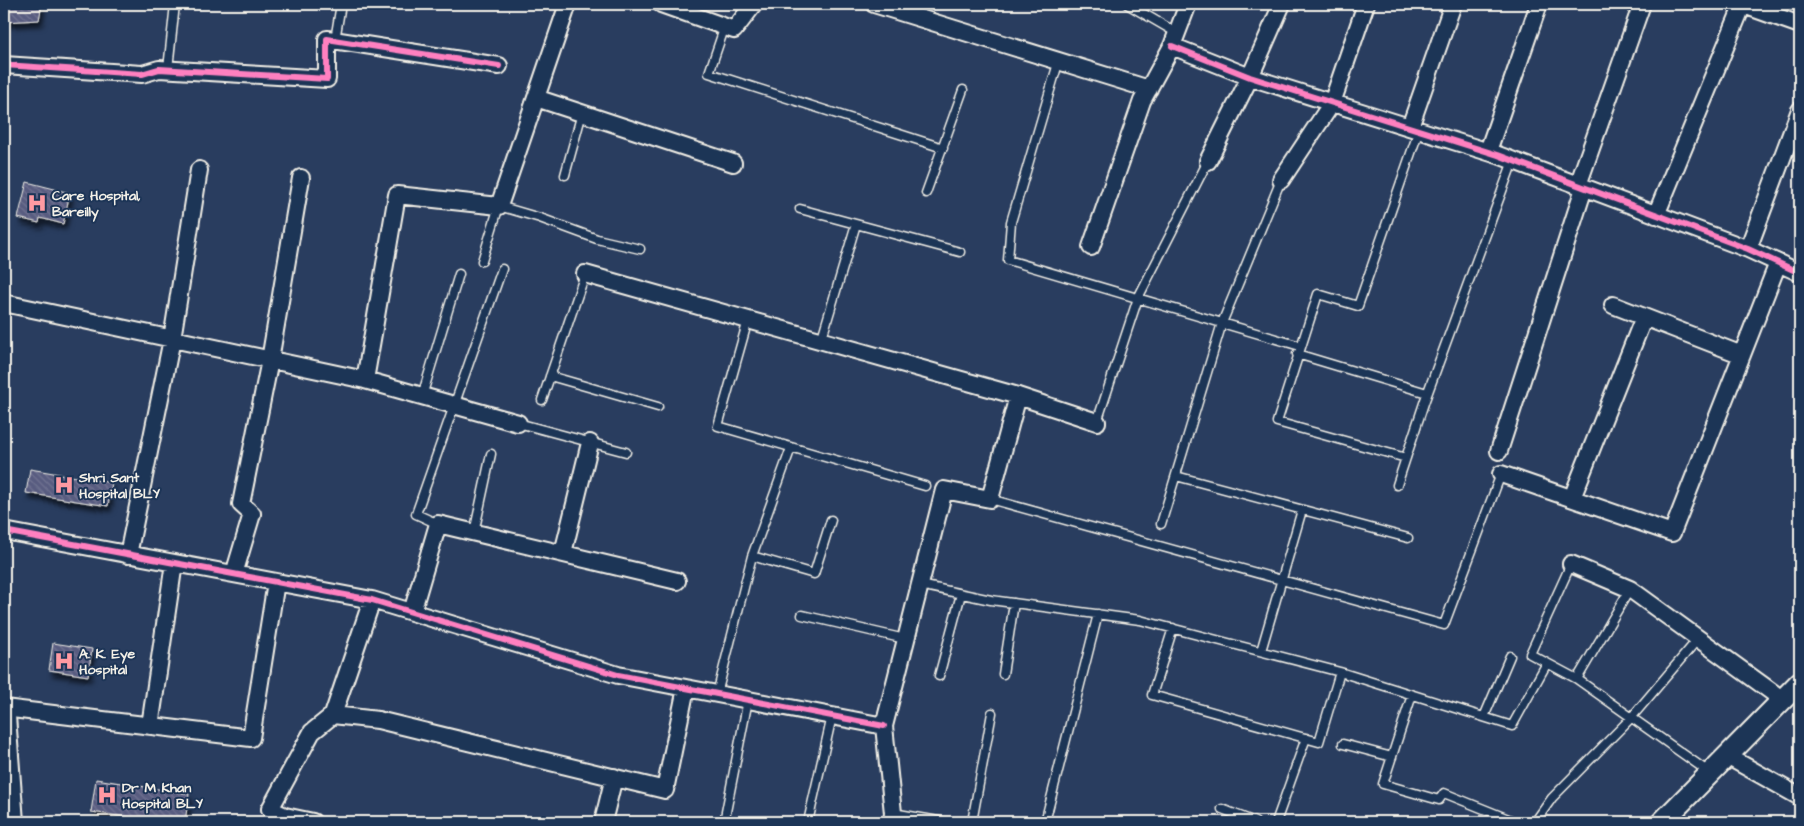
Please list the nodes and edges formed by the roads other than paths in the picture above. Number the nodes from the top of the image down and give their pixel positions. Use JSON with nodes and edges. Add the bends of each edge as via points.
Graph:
{"nodes":[{"id":1,"x":175,"y":4,"type":"edge"},
{"id":2,"x":341,"y":4,"type":"edge"},
{"id":3,"x":568,"y":4,"type":"edge"},
{"id":4,"x":661,"y":4,"type":"edge"},
{"id":5,"x":754,"y":4,"type":"edge"},
{"id":6,"x":874,"y":4,"type":"edge"},
{"id":7,"x":1128,"y":4,"type":"edge"},
{"id":8,"x":1188,"y":4,"type":"edge"},
{"id":9,"x":1282,"y":4,"type":"edge"},
{"id":10,"x":1366,"y":4,"type":"edge"},
{"id":11,"x":1453,"y":4,"type":"edge"},
{"id":12,"x":1539,"y":4,"type":"edge"},
{"id":13,"x":1642,"y":4,"type":"edge"},
{"id":14,"x":1742,"y":4,"type":"edge"},
{"id":15,"x":1800,"y":24,"type":"edge"},
{"id":16,"x":725,"y":26,"type":"junction"},
{"id":17,"x":335,"y":40,"type":"junction"},
{"id":18,"x":1175,"y":40,"type":"junction"},
{"id":19,"x":1059,"y":60,"type":"junction"},
{"id":20,"x":4,"y":65,"type":"edge"},
{"id":21,"x":499,"y":66,"type":"dead end"},
{"id":22,"x":168,"y":69,"type":"junction"},
{"id":23,"x":1250,"y":77,"type":"junction"},
{"id":24,"x":1149,"y":89,"type":"junction"},
{"id":25,"x":963,"y":90,"type":"dead end"},
{"id":26,"x":536,"y":98,"type":"junction"},
{"id":27,"x":1332,"y":103,"type":"junction"},
{"id":28,"x":1800,"y":110,"type":"edge"},
{"id":29,"x":582,"y":113,"type":"junction"},
{"id":30,"x":1414,"y":129,"type":"junction"},
{"id":31,"x":943,"y":148,"type":"junction"},
{"id":32,"x":1488,"y":152,"type":"junction"},
{"id":33,"x":1513,"y":160,"type":"junction"},
{"id":34,"x":1208,"y":161,"type":"joint"},
{"id":35,"x":733,"y":163,"type":"dead end"},
{"id":36,"x":199,"y":170,"type":"dead end"},
{"id":37,"x":565,"y":175,"type":"dead end"},
{"id":38,"x":300,"y":178,"type":"dead end"},
{"id":39,"x":1281,"y":180,"type":"joint"},
{"id":40,"x":1581,"y":186,"type":"junction"},
{"id":41,"x":926,"y":193,"type":"dead end"},
{"id":42,"x":499,"y":206,"type":"junction"},
{"id":43,"x":800,"y":209,"type":"dead end"},
{"id":44,"x":1656,"y":215,"type":"junction"},
{"id":45,"x":856,"y":224,"type":"junction"},
{"id":46,"x":1092,"y":247,"type":"dead end"},
{"id":47,"x":640,"y":249,"type":"dead end"},
{"id":48,"x":1748,"y":249,"type":"junction"},
{"id":49,"x":960,"y":252,"type":"dead end"},
{"id":50,"x":482,"y":261,"type":"dead end"},
{"id":51,"x":1778,"y":263,"type":"junction"},
{"id":52,"x":502,"y":269,"type":"dead end"},
{"id":53,"x":460,"y":274,"type":"dead end"},
{"id":54,"x":585,"y":274,"type":"joint"},
{"id":55,"x":1800,"y":274,"type":"edge"},
{"id":56,"x":1138,"y":298,"type":"junction"},
{"id":57,"x":4,"y":303,"type":"edge"},
{"id":58,"x":1613,"y":305,"type":"dead end"},
{"id":59,"x":1644,"y":317,"type":"junction"},
{"id":60,"x":748,"y":320,"type":"junction"},
{"id":61,"x":1222,"y":323,"type":"junction"},
{"id":62,"x":172,"y":339,"type":"junction"},
{"id":63,"x":822,"y":341,"type":"junction"},
{"id":64,"x":1299,"y":350,"type":"junction"},
{"id":65,"x":1742,"y":355,"type":"junction"},
{"id":66,"x":270,"y":360,"type":"junction"},
{"id":67,"x":550,"y":376,"type":"junction"},
{"id":68,"x":365,"y":380,"type":"junction"},
{"id":69,"x":1428,"y":393,"type":"junction"},
{"id":70,"x":422,"y":396,"type":"junction"},
{"id":71,"x":1018,"y":396,"type":"junction"},
{"id":72,"x":542,"y":400,"type":"dead end"},
{"id":73,"x":453,"y":405,"type":"junction"},
{"id":74,"x":658,"y":407,"type":"dead end"},
{"id":75,"x":1097,"y":422,"type":"joint"},
{"id":76,"x":518,"y":423,"type":"joint"},
{"id":77,"x":590,"y":442,"type":"junction"},
{"id":78,"x":791,"y":448,"type":"junction"},
{"id":79,"x":1499,"y":451,"type":"dead end"},
{"id":80,"x":626,"y":452,"type":"dead end"},
{"id":81,"x":491,"y":454,"type":"dead end"},
{"id":82,"x":1406,"y":458,"type":"junction"},
{"id":83,"x":1501,"y":474,"type":"joint"},
{"id":84,"x":1176,"y":476,"type":"junction"},
{"id":85,"x":1397,"y":485,"type":"dead end"},
{"id":86,"x":925,"y":486,"type":"dead end"},
{"id":87,"x":1572,"y":498,"type":"junction"},
{"id":88,"x":990,"y":499,"type":"junction"},
{"id":89,"x":1302,"y":510,"type":"junction"},
{"id":90,"x":831,"y":520,"type":"dead end"},
{"id":91,"x":438,"y":524,"type":"junction"},
{"id":92,"x":1161,"y":524,"type":"dead end"},
{"id":93,"x":4,"y":531,"type":"edge"},
{"id":94,"x":474,"y":533,"type":"junction"},
{"id":95,"x":1408,"y":538,"type":"dead end"},
{"id":96,"x":563,"y":553,"type":"junction"},
{"id":97,"x":128,"y":554,"type":"junction"},
{"id":98,"x":752,"y":556,"type":"junction"},
{"id":99,"x":174,"y":563,"type":"junction"},
{"id":100,"x":1571,"y":564,"type":"joint"},
{"id":101,"x":234,"y":574,"type":"junction"},
{"id":102,"x":1282,"y":580,"type":"junction"},
{"id":103,"x":276,"y":582,"type":"junction"},
{"id":104,"x":677,"y":582,"type":"dead end"},
{"id":105,"x":919,"y":585,"type":"junction"},
{"id":106,"x":1630,"y":589,"type":"junction"},
{"id":107,"x":962,"y":594,"type":"junction"},
{"id":108,"x":372,"y":600,"type":"junction"},
{"id":109,"x":1014,"y":603,"type":"junction"},
{"id":110,"x":412,"y":612,"type":"junction"},
{"id":111,"x":1098,"y":614,"type":"junction"},
{"id":112,"x":802,"y":615,"type":"dead end"},
{"id":113,"x":1173,"y":628,"type":"junction"},
{"id":114,"x":905,"y":639,"type":"junction"},
{"id":115,"x":1698,"y":639,"type":"junction"},
{"id":116,"x":1261,"y":652,"type":"junction"},
{"id":117,"x":1510,"y":656,"type":"dead end"},
{"id":118,"x":1548,"y":663,"type":"junction"},
{"id":119,"x":1340,"y":672,"type":"junction"},
{"id":120,"x":1003,"y":674,"type":"dead end"},
{"id":121,"x":939,"y":676,"type":"dead end"},
{"id":122,"x":1577,"y":679,"type":"junction"},
{"id":123,"x":1800,"y":682,"type":"edge"},
{"id":124,"x":686,"y":688,"type":"junction"},
{"id":125,"x":717,"y":694,"type":"junction"},
{"id":126,"x":1412,"y":694,"type":"junction"},
{"id":127,"x":748,"y":700,"type":"junction"},
{"id":128,"x":1783,"y":700,"type":"junction"},
{"id":129,"x":4,"y":708,"type":"edge"},
{"id":130,"x":992,"y":713,"type":"dead end"},
{"id":131,"x":332,"y":715,"type":"junction"},
{"id":132,"x":4,"y":716,"type":"edge"},
{"id":133,"x":832,"y":716,"type":"junction"},
{"id":134,"x":1484,"y":717,"type":"junction"},
{"id":135,"x":1631,"y":718,"type":"junction"},
{"id":136,"x":150,"y":726,"type":"junction"},
{"id":137,"x":884,"y":726,"type":"junction"},
{"id":138,"x":1306,"y":738,"type":"junction"},
{"id":139,"x":1343,"y":744,"type":"dead end"},
{"id":140,"x":1392,"y":756,"type":"junction"},
{"id":141,"x":1727,"y":756,"type":"junction"},
{"id":142,"x":1710,"y":773,"type":"junction"},
{"id":143,"x":614,"y":777,"type":"junction"},
{"id":144,"x":1800,"y":797,"type":"edge"},
{"id":145,"x":1222,"y":809,"type":"dead end"},
{"id":146,"x":893,"y":818,"type":"edge"},
{"id":147,"x":284,"y":819,"type":"edge"},
{"id":148,"x":12,"y":822,"type":"edge"},
{"id":149,"x":313,"y":822,"type":"edge"},
{"id":150,"x":603,"y":822,"type":"edge"},
{"id":151,"x":724,"y":822,"type":"edge"},
{"id":152,"x":808,"y":822,"type":"edge"},
{"id":153,"x":944,"y":822,"type":"edge"},
{"id":154,"x":972,"y":822,"type":"edge"},
{"id":155,"x":1045,"y":822,"type":"edge"},
{"id":156,"x":1255,"y":822,"type":"edge"},
{"id":157,"x":1276,"y":822,"type":"edge"},
{"id":158,"x":1516,"y":822,"type":"edge"},
{"id":159,"x":1535,"y":822,"type":"edge"},
{"id":160,"x":1662,"y":822,"type":"edge"}],
"edges":[{"from":1,"to":22,"type":"lane"},
{"from":2,"to":17,"type":"lane"},
{"from":3,"to":26,"type":"street"},
{"from":4,"to":16,"type":"street"},
{"from":5,"to":16,"type":"street","via":[[734,30]]},
{"from":6,"to":19,"type":"street"},
{"from":7,"to":18,"type":"lane"},
{"from":8,"to":18,"type":"street"},
{"from":9,"to":23,"type":"street"},
{"from":10,"to":27,"type":"street"},
{"from":11,"to":30,"type":"street"},
{"from":12,"to":32,"type":"street"},
{"from":13,"to":40,"type":"street"},
{"from":14,"to":15,"type":"street"},
{"from":14,"to":44,"type":"street"},
{"from":16,"to":31,"type":"lane","via":[[708,73]]},
{"from":17,"to":21,"type":"street"},
{"from":17,"to":22,"type":"street","via":[[327,39],[327,79]]},
{"from":18,"to":23,"type":"street"},
{"from":18,"to":24,"type":"street"},
{"from":19,"to":24,"type":"street"},
{"from":19,"to":56,"type":"lane","via":[[1011,222],[1008,260]]},
{"from":20,"to":22,"type":"street","via":[[142,74]]},
{"from":23,"to":27,"type":"street"},
{"from":23,"to":34,"type":"street"},
{"from":24,"to":46,"type":"street","via":[[1142,101]]},
{"from":25,"to":31,"type":"lane"},
{"from":26,"to":29,"type":"street"},
{"from":26,"to":42,"type":"street"},
{"from":27,"to":30,"type":"street"},
{"from":27,"to":39,"type":"street"},
{"from":28,"to":48,"type":"street"},
{"from":29,"to":35,"type":"street"},
{"from":29,"to":37,"type":"lane"},
{"from":30,"to":32,"type":"street"},
{"from":30,"to":64,"type":"lane","via":[[1358,306],[1318,294]]},
{"from":31,"to":41,"type":"lane"},
{"from":32,"to":33,"type":"street"},
{"from":33,"to":40,"type":"street"},
{"from":33,"to":69,"type":"lane"},
{"from":34,"to":56,"type":"lane"},
{"from":36,"to":62,"type":"street"},
{"from":38,"to":66,"type":"street"},
{"from":39,"to":61,"type":"lane"},
{"from":40,"to":44,"type":"street"},
{"from":40,"to":79,"type":"street"},
{"from":42,"to":47,"type":"lane","via":[[597,240]]},
{"from":42,"to":50,"type":"lane"},
{"from":42,"to":68,"type":"street","via":[[397,195]]},
{"from":43,"to":45,"type":"lane"},
{"from":44,"to":48,"type":"street"},
{"from":45,"to":49,"type":"lane"},
{"from":45,"to":63,"type":"lane"},
{"from":48,"to":51,"type":"street"},
{"from":51,"to":55,"type":"street"},
{"from":51,"to":65,"type":"street"},
{"from":52,"to":73,"type":"lane"},
{"from":53,"to":70,"type":"lane"},
{"from":54,"to":60,"type":"street"},
{"from":54,"to":67,"type":"lane"},
{"from":56,"to":61,"type":"lane"},
{"from":56,"to":75,"type":"lane"},
{"from":57,"to":62,"type":"street"},
{"from":58,"to":59,"type":"street"},
{"from":59,"to":65,"type":"street"},
{"from":59,"to":87,"type":"street"},
{"from":60,"to":63,"type":"street"},
{"from":60,"to":78,"type":"lane","via":[[718,426]]},
{"from":61,"to":64,"type":"lane"},
{"from":61,"to":84,"type":"lane"},
{"from":62,"to":66,"type":"street"},
{"from":62,"to":97,"type":"street"},
{"from":63,"to":71,"type":"street"},
{"from":64,"to":69,"type":"lane"},
{"from":64,"to":82,"type":"lane","via":[[1277,422]]},
{"from":65,"to":87,"type":"street","via":[[1672,533]]},
{"from":66,"to":68,"type":"street"},
{"from":66,"to":101,"type":"street","via":[[241,504],[252,514]]},
{"from":67,"to":72,"type":"lane"},
{"from":67,"to":74,"type":"lane"},
{"from":68,"to":70,"type":"street"},
{"from":69,"to":82,"type":"lane"},
{"from":70,"to":73,"type":"street"},
{"from":71,"to":75,"type":"street"},
{"from":71,"to":88,"type":"street"},
{"from":73,"to":76,"type":"street"},
{"from":73,"to":91,"type":"lane","via":[[416,514]]},
{"from":76,"to":77,"type":"lane"},
{"from":77,"to":80,"type":"lane"},
{"from":77,"to":96,"type":"street"},
{"from":78,"to":86,"type":"lane"},
{"from":78,"to":98,"type":"lane"},
{"from":81,"to":94,"type":"lane"},
{"from":82,"to":85,"type":"lane"},
{"from":83,"to":87,"type":"street"},
{"from":83,"to":102,"type":"lane","via":[[1444,625]]},
{"from":84,"to":89,"type":"lane"},
{"from":84,"to":92,"type":"lane"},
{"from":88,"to":102,"type":"lane"},
{"from":88,"to":105,"type":"street","via":[[944,490]]},
{"from":89,"to":95,"type":"lane"},
{"from":89,"to":102,"type":"lane"},
{"from":90,"to":98,"type":"lane","via":[[814,574]]},
{"from":91,"to":94,"type":"street"},
{"from":91,"to":110,"type":"street"},
{"from":93,"to":97,"type":"street"},
{"from":94,"to":96,"type":"street"},
{"from":96,"to":104,"type":"street"},
{"from":97,"to":99,"type":"street"},
{"from":98,"to":125,"type":"lane"},
{"from":99,"to":101,"type":"street"},
{"from":99,"to":136,"type":"street"},
{"from":100,"to":106,"type":"street"},
{"from":100,"to":118,"type":"lane","via":[[1530,654]]},
{"from":101,"to":103,"type":"street"},
{"from":102,"to":116,"type":"lane"},
{"from":103,"to":108,"type":"street"},
{"from":103,"to":136,"type":"street","via":[[251,738]]},
{"from":105,"to":107,"type":"lane"},
{"from":105,"to":114,"type":"street"},
{"from":106,"to":115,"type":"street"},
{"from":106,"to":122,"type":"lane"},
{"from":107,"to":109,"type":"lane"},
{"from":107,"to":121,"type":"lane"},
{"from":108,"to":110,"type":"street"},
{"from":108,"to":131,"type":"street"},
{"from":109,"to":111,"type":"lane"},
{"from":109,"to":120,"type":"lane"},
{"from":110,"to":124,"type":"street","via":[[618,675]]},
{"from":111,"to":113,"type":"lane"},
{"from":111,"to":155,"type":"lane"},
{"from":112,"to":114,"type":"lane"},
{"from":113,"to":116,"type":"lane"},
{"from":113,"to":138,"type":"lane","via":[[1152,695]]},
{"from":114,"to":137,"type":"street"},
{"from":115,"to":128,"type":"street"},
{"from":115,"to":135,"type":"lane"},
{"from":116,"to":119,"type":"lane"},
{"from":117,"to":134,"type":"lane"},
{"from":118,"to":122,"type":"lane"},
{"from":118,"to":134,"type":"lane","via":[[1512,726]]},
{"from":119,"to":126,"type":"lane"},
{"from":119,"to":138,"type":"lane","via":[[1319,742]]},
{"from":122,"to":135,"type":"lane"},
{"from":123,"to":128,"type":"street"},
{"from":124,"to":125,"type":"street"},
{"from":124,"to":143,"type":"street","via":[[665,790]]},
{"from":125,"to":127,"type":"street"},
{"from":126,"to":134,"type":"lane"},
{"from":126,"to":140,"type":"lane"},
{"from":127,"to":133,"type":"street"},
{"from":127,"to":151,"type":"lane"},
{"from":128,"to":141,"type":"street"},
{"from":129,"to":136,"type":"street"},
{"from":130,"to":154,"type":"lane"},
{"from":131,"to":143,"type":"street","via":[[378,720]]},
{"from":131,"to":147,"type":"street","via":[[312,732],[270,809]]},
{"from":132,"to":148,"type":"main road"},
{"from":133,"to":137,"type":"street"},
{"from":133,"to":152,"type":"lane"},
{"from":135,"to":142,"type":"lane"},
{"from":135,"to":159,"type":"lane","via":[[1552,798]]},
{"from":137,"to":146,"type":"street"},
{"from":138,"to":157,"type":"lane"},
{"from":139,"to":140,"type":"lane"},
{"from":140,"to":158,"type":"lane","via":[[1382,784],[1439,800],[1444,793]]},
{"from":141,"to":142,"type":"street"},
{"from":141,"to":144,"type":"street"},
{"from":142,"to":160,"type":"street"},
{"from":143,"to":150,"type":"street"},
{"from":145,"to":156,"type":"lane"},
{"from":146,"to":153,"type":"lane"},
{"from":147,"to":149,"type":"street"}]}
